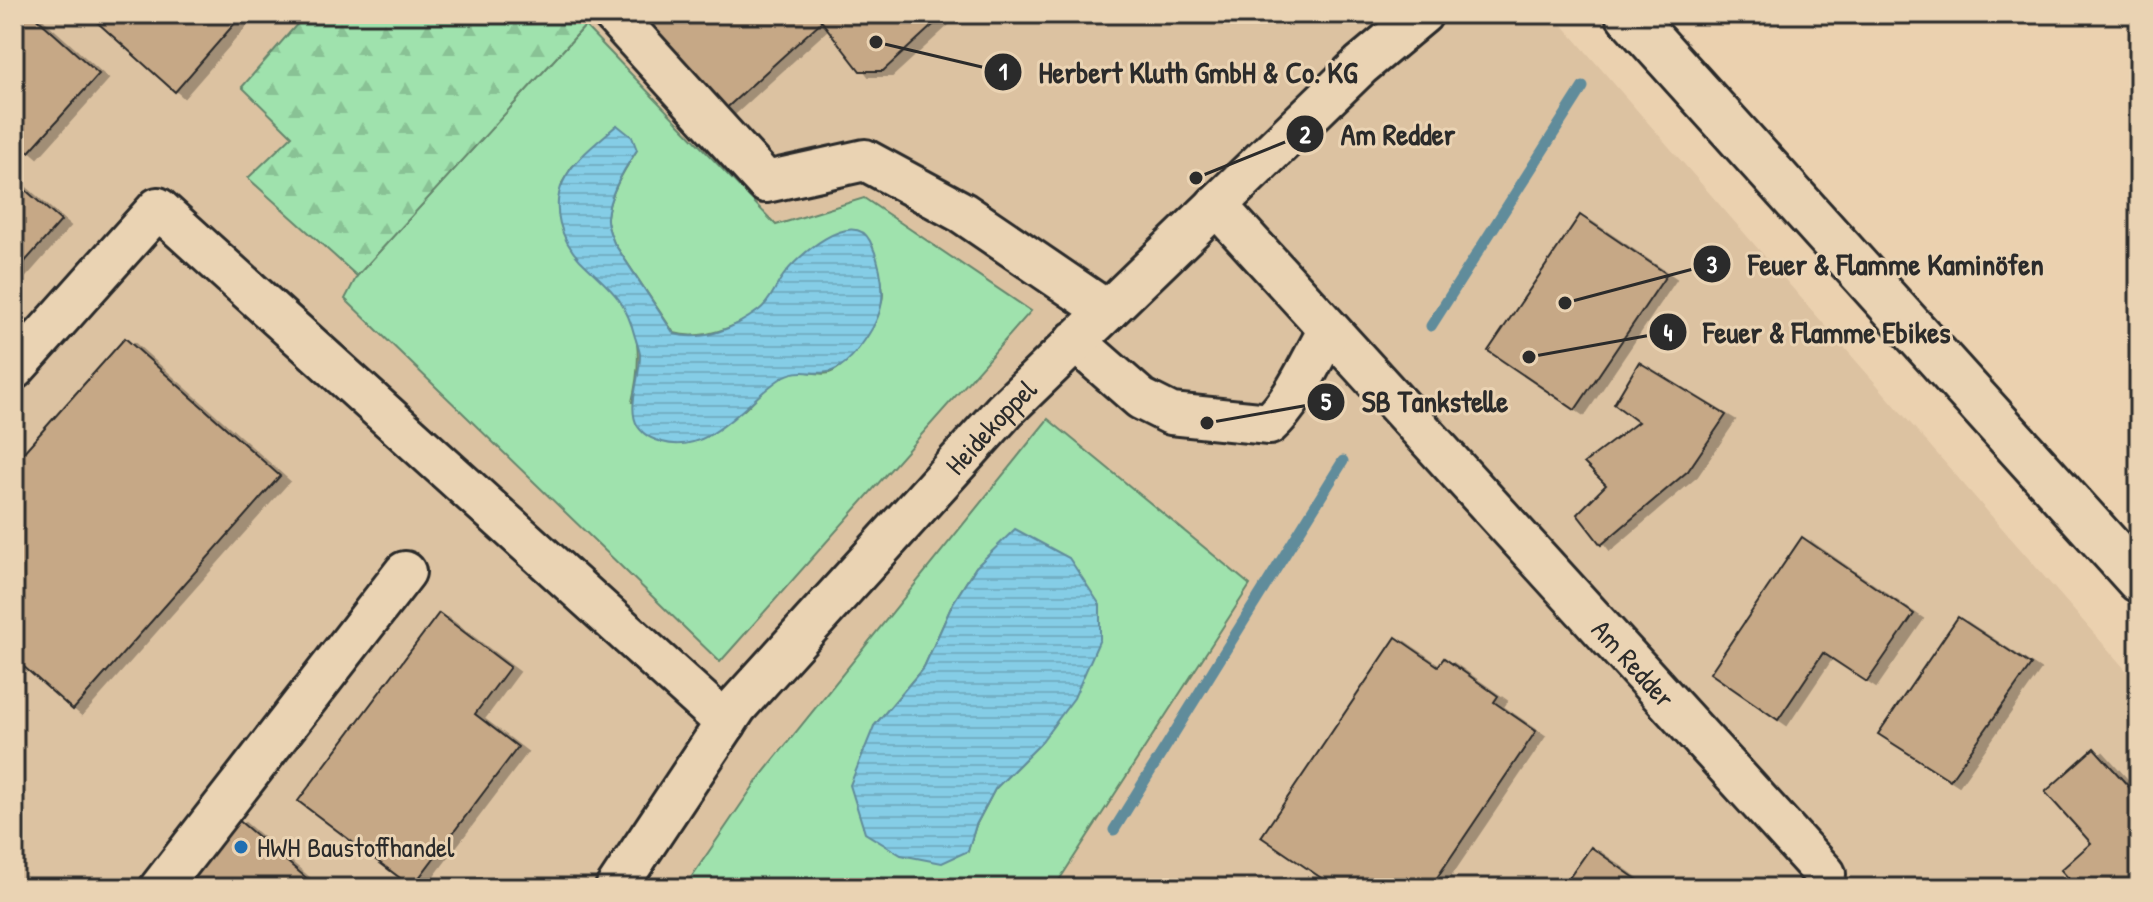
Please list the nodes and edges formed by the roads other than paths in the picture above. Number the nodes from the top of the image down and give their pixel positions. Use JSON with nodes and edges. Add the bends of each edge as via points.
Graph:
{"nodes":[{"id":1,"x":613,"y":14,"type":"edge"},
{"id":2,"x":1628,"y":14,"type":"edge"},
{"id":3,"x":1417,"y":16,"type":"edge"},
{"id":4,"x":1216,"y":205,"type":"junction"},
{"id":5,"x":1107,"y":311,"type":"junction"},
{"id":6,"x":1329,"y":330,"type":"junction"},
{"id":7,"x":1075,"y":341,"type":"junction"},
{"id":8,"x":14,"y":369,"type":"edge"},
{"id":9,"x":405,"y":572,"type":"dead end"},
{"id":10,"x":2139,"y":580,"type":"edge"},
{"id":11,"x":726,"y":723,"type":"junction"},
{"id":12,"x":1825,"y":874,"type":"dead end"},
{"id":13,"x":160,"y":888,"type":"edge"},
{"id":14,"x":616,"y":888,"type":"edge"}],
"edges":[{"from":1,"to":5,"type":"street","via":[[766,182],[865,160],[963,213]]},
{"from":2,"to":10,"type":"main road"},
{"from":3,"to":4,"type":"street","name":"Heidekoppel"},
{"from":4,"to":5,"type":"street","name":"Heidekoppel"},
{"from":4,"to":6,"type":"street","name":"Am Redder"},
{"from":5,"to":7,"type":"street","name":"Heidekoppel"},
{"from":6,"to":7,"type":"street","via":[[1286,409],[1269,424],[1171,414],[1141,399]]},
{"from":6,"to":12,"type":"street","name":"Am Redder"},
{"from":7,"to":11,"type":"street","name":"Heidekoppel","via":[[994,422]]},
{"from":8,"to":11,"type":"street","via":[[158,208]]},
{"from":9,"to":13,"type":"street"},
{"from":11,"to":14,"type":"street","name":"Heidekoppel"}]}
